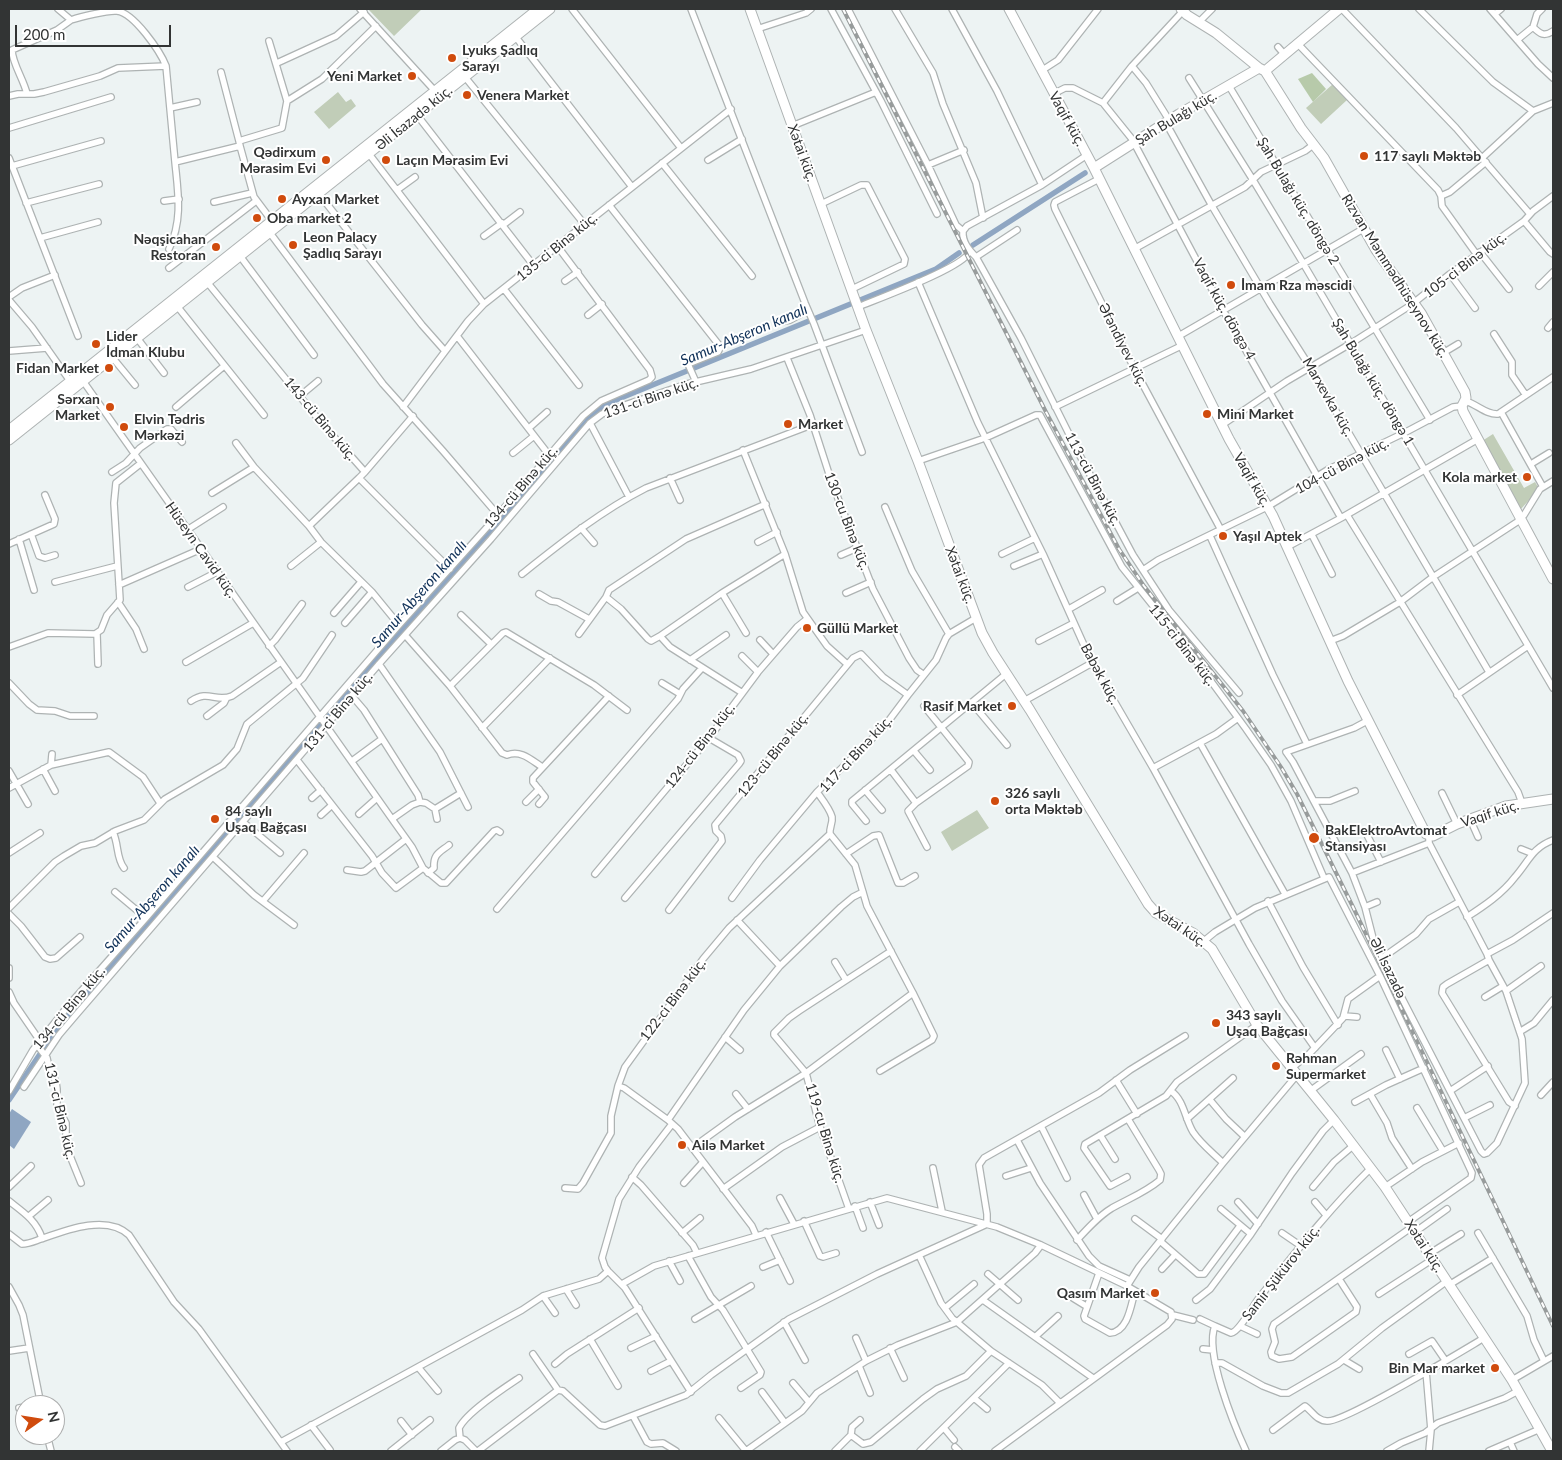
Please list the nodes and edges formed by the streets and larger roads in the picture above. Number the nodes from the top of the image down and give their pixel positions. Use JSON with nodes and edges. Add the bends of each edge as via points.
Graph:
{"nodes":[{"id":1,"x":58,"y":9,"type":"edge"},
{"id":2,"x":538,"y":9,"type":"edge"},
{"id":3,"x":550,"y":9,"type":"edge"},
{"id":4,"x":572,"y":9,"type":"edge"},
{"id":5,"x":691,"y":9,"type":"edge"},
{"id":6,"x":750,"y":9,"type":"edge"},
{"id":7,"x":810,"y":9,"type":"edge"},
{"id":8,"x":831,"y":9,"type":"edge"},
{"id":9,"x":850,"y":9,"type":"edge"},
{"id":10,"x":895,"y":9,"type":"edge"},
{"id":11,"x":952,"y":9,"type":"edge"},
{"id":12,"x":1011,"y":9,"type":"edge"},
{"id":13,"x":1098,"y":9,"type":"edge"},
{"id":14,"x":1212,"y":9,"type":"edge"},
{"id":15,"x":1340,"y":9,"type":"edge"},
{"id":16,"x":1419,"y":9,"type":"edge"},
{"id":17,"x":1501,"y":9,"type":"edge"},
{"id":18,"x":1542,"y":9,"type":"edge"},
{"id":19,"x":362,"y":10,"type":"edge"},
{"id":20,"x":1182,"y":10,"type":"edge"},
{"id":21,"x":1493,"y":11,"type":"edge"},
{"id":22,"x":70,"y":20,"type":"junction"},
{"id":23,"x":1199,"y":22,"type":"junction"},
{"id":24,"x":376,"y":26,"type":"junction"},
{"id":25,"x":1533,"y":27,"type":"junction"},
{"id":26,"x":757,"y":29,"type":"junction"},
{"id":27,"x":1553,"y":31,"type":"edge"},
{"id":28,"x":515,"y":36,"type":"junction"},
{"id":29,"x":1517,"y":40,"type":"junction"},
{"id":30,"x":269,"y":41,"type":"dead end"},
{"id":31,"x":1297,"y":43,"type":"junction"},
{"id":32,"x":1278,"y":46,"type":"dead end"},
{"id":33,"x":1285,"y":55,"type":"junction"},
{"id":34,"x":276,"y":63,"type":"junction"},
{"id":35,"x":166,"y":66,"type":"junction"},
{"id":36,"x":1132,"y":66,"type":"junction"},
{"id":37,"x":1262,"y":70,"type":"junction"},
{"id":38,"x":1041,"y":71,"type":"junction"},
{"id":39,"x":221,"y":72,"type":"dead end"},
{"id":40,"x":465,"y":77,"type":"junction"},
{"id":41,"x":1189,"y":78,"type":"dead end"},
{"id":42,"x":1553,"y":78,"type":"edge"},
{"id":43,"x":1229,"y":86,"type":"junction"},
{"id":44,"x":876,"y":92,"type":"junction"},
{"id":45,"x":27,"y":94,"type":"junction"},
{"id":46,"x":438,"y":94,"type":"junction"},
{"id":47,"x":1053,"y":94,"type":"junction"},
{"id":48,"x":9,"y":96,"type":"edge"},
{"id":49,"x":111,"y":97,"type":"dead end"},
{"id":50,"x":1203,"y":100,"type":"junction"},
{"id":51,"x":287,"y":101,"type":"junction"},
{"id":52,"x":197,"y":102,"type":"dead end"},
{"id":53,"x":1103,"y":103,"type":"junction"},
{"id":54,"x":1553,"y":103,"type":"edge"},
{"id":55,"x":170,"y":108,"type":"junction"},
{"id":56,"x":731,"y":109,"type":"junction"},
{"id":57,"x":1533,"y":112,"type":"junction"},
{"id":58,"x":417,"y":115,"type":"junction"},
{"id":59,"x":1167,"y":122,"type":"junction"},
{"id":60,"x":792,"y":126,"type":"junction"},
{"id":61,"x":9,"y":128,"type":"edge"},
{"id":62,"x":742,"y":139,"type":"junction"},
{"id":63,"x":100,"y":141,"type":"dead end"},
{"id":64,"x":240,"y":143,"type":"junction"},
{"id":65,"x":1134,"y":143,"type":"junction"},
{"id":66,"x":1313,"y":145,"type":"junction"},
{"id":67,"x":681,"y":148,"type":"junction"},
{"id":68,"x":964,"y":150,"type":"junction"},
{"id":69,"x":368,"y":154,"type":"junction"},
{"id":70,"x":1087,"y":155,"type":"junction"},
{"id":71,"x":9,"y":158,"type":"edge"},
{"id":72,"x":708,"y":160,"type":"dead end"},
{"id":73,"x":1484,"y":160,"type":"junction"},
{"id":74,"x":176,"y":162,"type":"junction"},
{"id":75,"x":662,"y":163,"type":"junction"},
{"id":76,"x":928,"y":165,"type":"junction"},
{"id":77,"x":1276,"y":165,"type":"junction"},
{"id":78,"x":12,"y":166,"type":"junction"},
{"id":79,"x":1094,"y":168,"type":"junction"},
{"id":80,"x":415,"y":177,"type":"dead end"},
{"id":81,"x":1099,"y":179,"type":"junction"},
{"id":82,"x":1253,"y":180,"type":"junction"},
{"id":83,"x":99,"y":184,"type":"dead end"},
{"id":84,"x":1042,"y":185,"type":"junction"},
{"id":85,"x":632,"y":187,"type":"junction"},
{"id":86,"x":397,"y":190,"type":"junction"},
{"id":87,"x":252,"y":193,"type":"junction"},
{"id":88,"x":319,"y":194,"type":"junction"},
{"id":89,"x":1441,"y":196,"type":"junction"},
{"id":90,"x":1553,"y":196,"type":"edge"},
{"id":91,"x":179,"y":200,"type":"junction"},
{"id":92,"x":164,"y":201,"type":"dead end"},
{"id":93,"x":256,"y":201,"type":"junction"},
{"id":94,"x":214,"y":202,"type":"dead end"},
{"id":95,"x":26,"y":203,"type":"junction"},
{"id":96,"x":821,"y":204,"type":"junction"},
{"id":97,"x":609,"y":206,"type":"junction"},
{"id":98,"x":1212,"y":206,"type":"junction"},
{"id":99,"x":520,"y":212,"type":"dead end"},
{"id":100,"x":937,"y":214,"type":"dead end"},
{"id":101,"x":1530,"y":214,"type":"junction"},
{"id":102,"x":983,"y":218,"type":"junction"},
{"id":103,"x":1524,"y":221,"type":"junction"},
{"id":104,"x":98,"y":222,"type":"dead end"},
{"id":105,"x":503,"y":224,"type":"junction"},
{"id":106,"x":584,"y":225,"type":"junction"},
{"id":107,"x":1179,"y":226,"type":"junction"},
{"id":108,"x":271,"y":227,"type":"junction"},
{"id":109,"x":1363,"y":229,"type":"junction"},
{"id":110,"x":1017,"y":230,"type":"dead end"},
{"id":111,"x":963,"y":231,"type":"junction"},
{"id":112,"x":484,"y":236,"type":"dead end"},
{"id":113,"x":40,"y":238,"type":"junction"},
{"id":114,"x":558,"y":247,"type":"junction"},
{"id":115,"x":169,"y":249,"type":"dead end"},
{"id":116,"x":1134,"y":249,"type":"junction"},
{"id":117,"x":1327,"y":249,"type":"junction"},
{"id":118,"x":969,"y":252,"type":"junction"},
{"id":119,"x":1478,"y":254,"type":"junction"},
{"id":120,"x":1553,"y":254,"type":"edge"},
{"id":121,"x":240,"y":256,"type":"junction"},
{"id":122,"x":976,"y":257,"type":"junction"},
{"id":123,"x":1303,"y":263,"type":"junction"},
{"id":124,"x":534,"y":266,"type":"junction"},
{"id":125,"x":169,"y":268,"type":"dead end"},
{"id":126,"x":578,"y":272,"type":"junction"},
{"id":127,"x":1553,"y":272,"type":"edge"},
{"id":128,"x":1450,"y":274,"type":"junction"},
{"id":129,"x":55,"y":275,"type":"junction"},
{"id":130,"x":752,"y":276,"type":"dead end"},
{"id":131,"x":207,"y":282,"type":"junction"},
{"id":132,"x":565,"y":282,"type":"dead end"},
{"id":133,"x":918,"y":282,"type":"junction"},
{"id":134,"x":1539,"y":286,"type":"dead end"},
{"id":135,"x":1261,"y":288,"type":"junction"},
{"id":136,"x":504,"y":289,"type":"junction"},
{"id":137,"x":1509,"y":289,"type":"dead end"},
{"id":138,"x":853,"y":293,"type":"junction"},
{"id":139,"x":9,"y":298,"type":"edge"},
{"id":140,"x":1414,"y":303,"type":"junction"},
{"id":141,"x":484,"y":304,"type":"junction"},
{"id":142,"x":602,"y":304,"type":"junction"},
{"id":143,"x":177,"y":306,"type":"junction"},
{"id":144,"x":858,"y":307,"type":"junction"},
{"id":145,"x":1475,"y":308,"type":"dead end"},
{"id":146,"x":1223,"y":310,"type":"junction"},
{"id":147,"x":809,"y":313,"type":"junction"},
{"id":148,"x":588,"y":315,"type":"dead end"},
{"id":149,"x":780,"y":322,"type":"dead end"},
{"id":150,"x":1553,"y":322,"type":"edge"},
{"id":151,"x":1375,"y":328,"type":"junction"},
{"id":152,"x":1548,"y":328,"type":"dead end"},
{"id":153,"x":866,"y":330,"type":"junction"},
{"id":154,"x":1494,"y":334,"type":"dead end"},
{"id":155,"x":78,"y":336,"type":"dead end"},
{"id":156,"x":456,"y":336,"type":"junction"},
{"id":157,"x":138,"y":338,"type":"junction"},
{"id":158,"x":1179,"y":341,"type":"junction"},
{"id":159,"x":1350,"y":344,"type":"junction"},
{"id":160,"x":1458,"y":344,"type":"dead end"},
{"id":161,"x":822,"y":345,"type":"junction"},
{"id":162,"x":47,"y":348,"type":"junction"},
{"id":163,"x":446,"y":350,"type":"junction"},
{"id":164,"x":9,"y":351,"type":"edge"},
{"id":165,"x":1443,"y":353,"type":"junction"},
{"id":166,"x":314,"y":355,"type":"dead end"},
{"id":167,"x":112,"y":357,"type":"junction"},
{"id":168,"x":787,"y":358,"type":"junction"},
{"id":169,"x":224,"y":366,"type":"junction"},
{"id":170,"x":1310,"y":367,"type":"junction"},
{"id":171,"x":1134,"y":368,"type":"junction"},
{"id":172,"x":164,"y":372,"type":"dead end"},
{"id":173,"x":1553,"y":377,"type":"edge"},
{"id":174,"x":80,"y":378,"type":"junction"},
{"id":175,"x":318,"y":381,"type":"dead end"},
{"id":176,"x":696,"y":382,"type":"junction"},
{"id":177,"x":73,"y":384,"type":"junction"},
{"id":178,"x":135,"y":385,"type":"dead end"},
{"id":179,"x":580,"y":385,"type":"dead end"},
{"id":180,"x":1270,"y":393,"type":"junction"},
{"id":181,"x":1526,"y":394,"type":"junction"},
{"id":182,"x":300,"y":396,"type":"junction"},
{"id":183,"x":1464,"y":403,"type":"junction"},
{"id":184,"x":176,"y":406,"type":"dead end"},
{"id":185,"x":403,"y":406,"type":"junction"},
{"id":186,"x":1055,"y":407,"type":"junction"},
{"id":187,"x":547,"y":412,"type":"dead end"},
{"id":188,"x":1501,"y":412,"type":"junction"},
{"id":189,"x":264,"y":415,"type":"dead end"},
{"id":190,"x":413,"y":416,"type":"junction"},
{"id":191,"x":1430,"y":420,"type":"junction"},
{"id":192,"x":590,"y":423,"type":"junction"},
{"id":193,"x":814,"y":424,"type":"junction"},
{"id":194,"x":1222,"y":425,"type":"junction"},
{"id":195,"x":529,"y":428,"type":"junction"},
{"id":196,"x":9,"y":430,"type":"edge"},
{"id":197,"x":1404,"y":433,"type":"junction"},
{"id":198,"x":534,"y":436,"type":"junction"},
{"id":199,"x":985,"y":438,"type":"junction"},
{"id":200,"x":1478,"y":439,"type":"junction"},
{"id":201,"x":9,"y":440,"type":"edge"},
{"id":202,"x":182,"y":442,"type":"dead end"},
{"id":203,"x":236,"y":444,"type":"dead end"},
{"id":204,"x":743,"y":450,"type":"junction"},
{"id":205,"x":862,"y":452,"type":"dead end"},
{"id":206,"x":513,"y":453,"type":"dead end"},
{"id":207,"x":1550,"y":453,"type":"dead end"},
{"id":208,"x":1361,"y":454,"type":"junction"},
{"id":209,"x":134,"y":455,"type":"junction"},
{"id":210,"x":549,"y":455,"type":"junction"},
{"id":211,"x":918,"y":461,"type":"junction"},
{"id":212,"x":140,"y":464,"type":"junction"},
{"id":213,"x":1531,"y":464,"type":"junction"},
{"id":214,"x":254,"y":467,"type":"junction"},
{"id":215,"x":1424,"y":469,"type":"junction"},
{"id":216,"x":112,"y":472,"type":"dead end"},
{"id":217,"x":365,"y":472,"type":"junction"},
{"id":218,"x":1317,"y":476,"type":"junction"},
{"id":219,"x":359,"y":478,"type":"junction"},
{"id":220,"x":670,"y":478,"type":"junction"},
{"id":221,"x":1553,"y":481,"type":"edge"},
{"id":222,"x":1544,"y":487,"type":"junction"},
{"id":223,"x":1383,"y":493,"type":"junction"},
{"id":224,"x":212,"y":494,"type":"dead end"},
{"id":225,"x":45,"y":495,"type":"dead end"},
{"id":226,"x":628,"y":496,"type":"junction"},
{"id":227,"x":680,"y":500,"type":"dead end"},
{"id":228,"x":766,"y":504,"type":"junction"},
{"id":229,"x":223,"y":507,"type":"dead end"},
{"id":230,"x":885,"y":507,"type":"dead end"},
{"id":231,"x":1267,"y":507,"type":"junction"},
{"id":232,"x":498,"y":515,"type":"junction"},
{"id":233,"x":1344,"y":517,"type":"junction"},
{"id":234,"x":1522,"y":518,"type":"junction"},
{"id":235,"x":309,"y":526,"type":"junction"},
{"id":236,"x":581,"y":528,"type":"junction"},
{"id":237,"x":187,"y":530,"type":"junction"},
{"id":238,"x":1221,"y":530,"type":"junction"},
{"id":239,"x":777,"y":532,"type":"junction"},
{"id":240,"x":31,"y":534,"type":"junction"},
{"id":241,"x":1312,"y":535,"type":"junction"},
{"id":242,"x":1210,"y":536,"type":"junction"},
{"id":243,"x":1035,"y":538,"type":"junction"},
{"id":244,"x":19,"y":540,"type":"junction"},
{"id":245,"x":320,"y":542,"type":"junction"},
{"id":246,"x":758,"y":542,"type":"dead end"},
{"id":247,"x":9,"y":544,"type":"edge"},
{"id":248,"x":594,"y":544,"type":"dead end"},
{"id":249,"x":1287,"y":547,"type":"junction"},
{"id":250,"x":857,"y":548,"type":"junction"},
{"id":251,"x":201,"y":549,"type":"junction"},
{"id":252,"x":1472,"y":551,"type":"junction"},
{"id":253,"x":786,"y":554,"type":"junction"},
{"id":254,"x":1002,"y":554,"type":"dead end"},
{"id":255,"x":1043,"y":554,"type":"junction"},
{"id":256,"x":55,"y":555,"type":"dead end"},
{"id":257,"x":841,"y":555,"type":"dead end"},
{"id":258,"x":1550,"y":565,"type":"edge"},
{"id":259,"x":117,"y":566,"type":"junction"},
{"id":260,"x":291,"y":566,"type":"dead end"},
{"id":261,"x":1014,"y":566,"type":"dead end"},
{"id":262,"x":450,"y":570,"type":"junction"},
{"id":263,"x":1143,"y":570,"type":"junction"},
{"id":264,"x":217,"y":572,"type":"junction"},
{"id":265,"x":522,"y":574,"type":"dead end"},
{"id":266,"x":1332,"y":574,"type":"dead end"},
{"id":267,"x":1433,"y":576,"type":"junction"},
{"id":268,"x":1553,"y":579,"type":"edge"},
{"id":269,"x":55,"y":582,"type":"dead end"},
{"id":270,"x":362,"y":582,"type":"junction"},
{"id":271,"x":870,"y":582,"type":"junction"},
{"id":272,"x":119,"y":585,"type":"junction"},
{"id":273,"x":188,"y":587,"type":"dead end"},
{"id":274,"x":1138,"y":588,"type":"junction"},
{"id":275,"x":34,"y":590,"type":"dead end"},
{"id":276,"x":1102,"y":590,"type":"dead end"},
{"id":277,"x":372,"y":592,"type":"junction"},
{"id":278,"x":846,"y":592,"type":"dead end"},
{"id":279,"x":539,"y":594,"type":"dead end"},
{"id":280,"x":722,"y":594,"type":"junction"},
{"id":281,"x":606,"y":597,"type":"junction"},
{"id":282,"x":1117,"y":601,"type":"dead end"},
{"id":283,"x":118,"y":602,"type":"junction"},
{"id":284,"x":1400,"y":602,"type":"junction"},
{"id":285,"x":302,"y":604,"type":"dead end"},
{"id":286,"x":1069,"y":609,"type":"junction"},
{"id":287,"x":334,"y":613,"type":"dead end"},
{"id":288,"x":461,"y":615,"type":"dead end"},
{"id":289,"x":976,"y":618,"type":"junction"},
{"id":290,"x":589,"y":619,"type":"junction"},
{"id":291,"x":807,"y":619,"type":"junction"},
{"id":292,"x":253,"y":623,"type":"junction"},
{"id":293,"x":345,"y":623,"type":"dead end"},
{"id":294,"x":1074,"y":623,"type":"junction"},
{"id":295,"x":399,"y":625,"type":"junction"},
{"id":296,"x":746,"y":633,"type":"dead end"},
{"id":297,"x":97,"y":634,"type":"junction"},
{"id":298,"x":579,"y":634,"type":"dead end"},
{"id":299,"x":949,"y":634,"type":"junction"},
{"id":300,"x":332,"y":635,"type":"dead end"},
{"id":301,"x":726,"y":635,"type":"dead end"},
{"id":302,"x":405,"y":636,"type":"junction"},
{"id":303,"x":660,"y":636,"type":"junction"},
{"id":304,"x":760,"y":640,"type":"dead end"},
{"id":305,"x":1039,"y":641,"type":"dead end"},
{"id":306,"x":1330,"y":641,"type":"junction"},
{"id":307,"x":491,"y":644,"type":"junction"},
{"id":308,"x":268,"y":646,"type":"junction"},
{"id":309,"x":1528,"y":646,"type":"junction"},
{"id":310,"x":9,"y":647,"type":"edge"},
{"id":311,"x":144,"y":650,"type":"dead end"},
{"id":312,"x":773,"y":654,"type":"junction"},
{"id":313,"x":742,"y":656,"type":"dead end"},
{"id":314,"x":550,"y":658,"type":"junction"},
{"id":315,"x":690,"y":660,"type":"junction"},
{"id":316,"x":186,"y":662,"type":"dead end"},
{"id":317,"x":281,"y":662,"type":"junction"},
{"id":318,"x":1092,"y":663,"type":"junction"},
{"id":319,"x":98,"y":664,"type":"dead end"},
{"id":320,"x":378,"y":664,"type":"junction"},
{"id":321,"x":846,"y":664,"type":"junction"},
{"id":322,"x":702,"y":668,"type":"junction"},
{"id":323,"x":758,"y":672,"type":"junction"},
{"id":324,"x":1489,"y":672,"type":"junction"},
{"id":325,"x":1006,"y":674,"type":"junction"},
{"id":326,"x":924,"y":675,"type":"junction"},
{"id":327,"x":9,"y":683,"type":"edge"},
{"id":328,"x":662,"y":683,"type":"dead end"},
{"id":329,"x":296,"y":684,"type":"junction"},
{"id":330,"x":450,"y":686,"type":"junction"},
{"id":331,"x":1553,"y":688,"type":"edge"},
{"id":332,"x":742,"y":692,"type":"junction"},
{"id":333,"x":1239,"y":693,"type":"dead end"},
{"id":334,"x":680,"y":694,"type":"junction"},
{"id":335,"x":908,"y":695,"type":"junction"},
{"id":336,"x":1457,"y":695,"type":"junction"},
{"id":337,"x":352,"y":696,"type":"junction"},
{"id":338,"x":609,"y":696,"type":"junction"},
{"id":339,"x":226,"y":699,"type":"junction"},
{"id":340,"x":191,"y":701,"type":"dead end"},
{"id":341,"x":1024,"y":701,"type":"junction"},
{"id":342,"x":972,"y":703,"type":"junction"},
{"id":343,"x":924,"y":706,"type":"dead end"},
{"id":344,"x":627,"y":710,"type":"dead end"},
{"id":345,"x":94,"y":716,"type":"dead end"},
{"id":346,"x":207,"y":716,"type":"dead end"},
{"id":347,"x":320,"y":717,"type":"junction"},
{"id":348,"x":1238,"y":718,"type":"junction"},
{"id":349,"x":1367,"y":722,"type":"junction"},
{"id":350,"x":326,"y":726,"type":"junction"},
{"id":351,"x":482,"y":728,"type":"junction"},
{"id":352,"x":942,"y":728,"type":"junction"},
{"id":353,"x":382,"y":738,"type":"junction"},
{"id":354,"x":709,"y":738,"type":"junction"},
{"id":355,"x":1200,"y":743,"type":"junction"},
{"id":356,"x":1306,"y":744,"type":"junction"},
{"id":357,"x":1007,"y":745,"type":"dead end"},
{"id":358,"x":914,"y":751,"type":"junction"},
{"id":359,"x":52,"y":754,"type":"dead end"},
{"id":360,"x":297,"y":760,"type":"junction"},
{"id":361,"x":352,"y":762,"type":"junction"},
{"id":362,"x":51,"y":765,"type":"junction"},
{"id":363,"x":542,"y":767,"type":"junction"},
{"id":364,"x":1153,"y":768,"type":"junction"},
{"id":365,"x":43,"y":769,"type":"junction"},
{"id":366,"x":891,"y":770,"type":"junction"},
{"id":367,"x":930,"y":770,"type":"dead end"},
{"id":368,"x":9,"y":771,"type":"edge"},
{"id":369,"x":16,"y":784,"type":"junction"},
{"id":370,"x":9,"y":788,"type":"edge"},
{"id":371,"x":539,"y":789,"type":"junction"},
{"id":372,"x":321,"y":790,"type":"junction"},
{"id":373,"x":865,"y":790,"type":"junction"},
{"id":374,"x":56,"y":791,"type":"dead end"},
{"id":375,"x":1355,"y":791,"type":"dead end"},
{"id":376,"x":817,"y":792,"type":"junction"},
{"id":377,"x":461,"y":793,"type":"junction"},
{"id":378,"x":1442,"y":793,"type":"dead end"},
{"id":379,"x":312,"y":798,"type":"dead end"},
{"id":380,"x":377,"y":798,"type":"junction"},
{"id":381,"x":1553,"y":800,"type":"edge"},
{"id":382,"x":1314,"y":801,"type":"junction"},
{"id":383,"x":420,"y":802,"type":"junction"},
{"id":384,"x":526,"y":802,"type":"dead end"},
{"id":385,"x":160,"y":803,"type":"junction"},
{"id":386,"x":916,"y":803,"type":"junction"},
{"id":387,"x":1522,"y":803,"type":"junction"},
{"id":388,"x":28,"y":804,"type":"dead end"},
{"id":389,"x":539,"y":804,"type":"dead end"},
{"id":390,"x":332,"y":805,"type":"junction"},
{"id":391,"x":468,"y":806,"type":"dead end"},
{"id":392,"x":435,"y":809,"type":"junction"},
{"id":393,"x":882,"y":810,"type":"dead end"},
{"id":394,"x":359,"y":814,"type":"dead end"},
{"id":395,"x":321,"y":815,"type":"dead end"},
{"id":396,"x":392,"y":819,"type":"junction"},
{"id":397,"x":437,"y":819,"type":"dead end"},
{"id":398,"x":1470,"y":819,"type":"junction"},
{"id":399,"x":243,"y":822,"type":"junction"},
{"id":400,"x":866,"y":822,"type":"dead end"},
{"id":401,"x":1456,"y":824,"type":"junction"},
{"id":402,"x":113,"y":832,"type":"junction"},
{"id":403,"x":500,"y":832,"type":"dead end"},
{"id":404,"x":40,"y":833,"type":"dead end"},
{"id":405,"x":830,"y":834,"type":"junction"},
{"id":406,"x":1368,"y":835,"type":"dead end"},
{"id":407,"x":1478,"y":837,"type":"dead end"},
{"id":408,"x":406,"y":838,"type":"junction"},
{"id":409,"x":1429,"y":839,"type":"junction"},
{"id":410,"x":1553,"y":840,"type":"edge"},
{"id":411,"x":449,"y":845,"type":"dead end"},
{"id":412,"x":927,"y":847,"type":"dead end"},
{"id":413,"x":1522,"y":848,"type":"dead end"},
{"id":414,"x":9,"y":853,"type":"edge"},
{"id":415,"x":280,"y":853,"type":"dead end"},
{"id":416,"x":304,"y":853,"type":"dead end"},
{"id":417,"x":846,"y":854,"type":"junction"},
{"id":418,"x":1532,"y":854,"type":"junction"},
{"id":419,"x":213,"y":857,"type":"junction"},
{"id":420,"x":376,"y":862,"type":"junction"},
{"id":421,"x":1382,"y":862,"type":"junction"},
{"id":422,"x":124,"y":868,"type":"dead end"},
{"id":423,"x":423,"y":868,"type":"junction"},
{"id":424,"x":347,"y":870,"type":"dead end"},
{"id":425,"x":1352,"y":873,"type":"junction"},
{"id":426,"x":428,"y":874,"type":"junction"},
{"id":427,"x":595,"y":874,"type":"dead end"},
{"id":428,"x":915,"y":876,"type":"dead end"},
{"id":429,"x":1324,"y":878,"type":"junction"},
{"id":430,"x":115,"y":892,"type":"dead end"},
{"id":431,"x":863,"y":892,"type":"junction"},
{"id":432,"x":1285,"y":894,"type":"junction"},
{"id":433,"x":625,"y":898,"type":"dead end"},
{"id":434,"x":732,"y":898,"type":"dead end"},
{"id":435,"x":1268,"y":901,"type":"junction"},
{"id":436,"x":263,"y":902,"type":"junction"},
{"id":437,"x":1377,"y":902,"type":"dead end"},
{"id":438,"x":1459,"y":902,"type":"junction"},
{"id":439,"x":1365,"y":907,"type":"junction"},
{"id":440,"x":9,"y":908,"type":"edge"},
{"id":441,"x":497,"y":909,"type":"dead end"},
{"id":442,"x":669,"y":910,"type":"dead end"},
{"id":443,"x":1553,"y":913,"type":"edge"},
{"id":444,"x":9,"y":914,"type":"edge"},
{"id":445,"x":1467,"y":917,"type":"junction"},
{"id":446,"x":146,"y":918,"type":"junction"},
{"id":447,"x":1235,"y":919,"type":"junction"},
{"id":448,"x":737,"y":920,"type":"junction"},
{"id":449,"x":294,"y":925,"type":"dead end"},
{"id":450,"x":80,"y":937,"type":"dead end"},
{"id":451,"x":1204,"y":942,"type":"junction"},
{"id":452,"x":892,"y":951,"type":"junction"},
{"id":453,"x":1488,"y":957,"type":"junction"},
{"id":454,"x":1382,"y":958,"type":"junction"},
{"id":455,"x":835,"y":962,"type":"dead end"},
{"id":456,"x":780,"y":966,"type":"junction"},
{"id":457,"x":1541,"y":966,"type":"dead end"},
{"id":458,"x":9,"y":968,"type":"edge"},
{"id":459,"x":1380,"y":976,"type":"junction"},
{"id":460,"x":9,"y":978,"type":"edge"},
{"id":461,"x":846,"y":980,"type":"junction"},
{"id":462,"x":1505,"y":989,"type":"junction"},
{"id":463,"x":9,"y":992,"type":"edge"},
{"id":464,"x":914,"y":993,"type":"junction"},
{"id":465,"x":1485,"y":997,"type":"dead end"},
{"id":466,"x":1553,"y":1000,"type":"edge"},
{"id":467,"x":1345,"y":1016,"type":"junction"},
{"id":468,"x":1357,"y":1017,"type":"dead end"},
{"id":469,"x":1338,"y":1025,"type":"junction"},
{"id":470,"x":1257,"y":1026,"type":"junction"},
{"id":471,"x":1521,"y":1031,"type":"junction"},
{"id":472,"x":1185,"y":1036,"type":"dead end"},
{"id":473,"x":725,"y":1037,"type":"junction"},
{"id":474,"x":38,"y":1043,"type":"junction"},
{"id":475,"x":1315,"y":1048,"type":"junction"},
{"id":476,"x":740,"y":1050,"type":"dead end"},
{"id":477,"x":1386,"y":1050,"type":"dead end"},
{"id":478,"x":1361,"y":1054,"type":"dead end"},
{"id":479,"x":46,"y":1055,"type":"junction"},
{"id":480,"x":1488,"y":1066,"type":"junction"},
{"id":481,"x":1424,"y":1068,"type":"junction"},
{"id":482,"x":880,"y":1071,"type":"dead end"},
{"id":483,"x":1295,"y":1072,"type":"junction"},
{"id":484,"x":806,"y":1073,"type":"junction"},
{"id":485,"x":1234,"y":1078,"type":"dead end"},
{"id":486,"x":1400,"y":1079,"type":"junction"},
{"id":487,"x":1116,"y":1080,"type":"junction"},
{"id":488,"x":1553,"y":1082,"type":"edge"},
{"id":489,"x":24,"y":1086,"type":"dead end"},
{"id":490,"x":618,"y":1086,"type":"junction"},
{"id":491,"x":1310,"y":1090,"type":"junction"},
{"id":492,"x":1450,"y":1090,"type":"junction"},
{"id":493,"x":9,"y":1091,"type":"edge"},
{"id":494,"x":1171,"y":1091,"type":"junction"},
{"id":495,"x":736,"y":1094,"type":"dead end"},
{"id":496,"x":1370,"y":1094,"type":"junction"},
{"id":497,"x":1541,"y":1095,"type":"dead end"},
{"id":498,"x":1210,"y":1100,"type":"junction"},
{"id":499,"x":1355,"y":1102,"type":"dead end"},
{"id":500,"x":1490,"y":1105,"type":"dead end"},
{"id":501,"x":1514,"y":1106,"type":"junction"},
{"id":502,"x":1418,"y":1108,"type":"dead end"},
{"id":503,"x":748,"y":1109,"type":"junction"},
{"id":504,"x":1137,"y":1114,"type":"junction"},
{"id":505,"x":1464,"y":1118,"type":"junction"},
{"id":506,"x":1128,"y":1119,"type":"junction"},
{"id":507,"x":1187,"y":1119,"type":"junction"},
{"id":508,"x":1334,"y":1120,"type":"junction"},
{"id":509,"x":670,"y":1122,"type":"junction"},
{"id":510,"x":1040,"y":1126,"type":"junction"},
{"id":511,"x":820,"y":1127,"type":"junction"},
{"id":512,"x":1100,"y":1135,"type":"junction"},
{"id":513,"x":1244,"y":1136,"type":"junction"},
{"id":514,"x":1017,"y":1140,"type":"junction"},
{"id":515,"x":1459,"y":1143,"type":"junction"},
{"id":516,"x":1354,"y":1145,"type":"junction"},
{"id":517,"x":692,"y":1148,"type":"junction"},
{"id":518,"x":1443,"y":1151,"type":"junction"},
{"id":519,"x":1115,"y":1159,"type":"dead end"},
{"id":520,"x":703,"y":1162,"type":"junction"},
{"id":521,"x":1223,"y":1163,"type":"junction"},
{"id":522,"x":31,"y":1166,"type":"dead end"},
{"id":523,"x":932,"y":1168,"type":"dead end"},
{"id":524,"x":1031,"y":1168,"type":"junction"},
{"id":525,"x":1371,"y":1168,"type":"junction"},
{"id":526,"x":1412,"y":1169,"type":"junction"},
{"id":527,"x":1006,"y":1176,"type":"dead end"},
{"id":528,"x":632,"y":1177,"type":"junction"},
{"id":529,"x":1067,"y":1178,"type":"dead end"},
{"id":530,"x":1127,"y":1178,"type":"dead end"},
{"id":531,"x":81,"y":1183,"type":"dead end"},
{"id":532,"x":684,"y":1183,"type":"dead end"},
{"id":533,"x":9,"y":1187,"type":"edge"},
{"id":534,"x":1313,"y":1187,"type":"dead end"},
{"id":535,"x":1385,"y":1187,"type":"junction"},
{"id":536,"x":565,"y":1188,"type":"dead end"},
{"id":537,"x":723,"y":1188,"type":"junction"},
{"id":538,"x":1084,"y":1195,"type":"dead end"},
{"id":539,"x":780,"y":1198,"type":"dead end"},
{"id":540,"x":48,"y":1200,"type":"dead end"},
{"id":541,"x":9,"y":1201,"type":"edge"},
{"id":542,"x":870,"y":1202,"type":"junction"},
{"id":543,"x":1238,"y":1202,"type":"dead end"},
{"id":544,"x":1315,"y":1202,"type":"dead end"},
{"id":545,"x":855,"y":1206,"type":"junction"},
{"id":546,"x":849,"y":1209,"type":"junction"},
{"id":547,"x":1221,"y":1209,"type":"dead end"},
{"id":548,"x":1447,"y":1209,"type":"dead end"},
{"id":549,"x":942,"y":1211,"type":"junction"},
{"id":550,"x":1326,"y":1215,"type":"junction"},
{"id":551,"x":29,"y":1216,"type":"junction"},
{"id":552,"x":700,"y":1218,"type":"dead end"},
{"id":553,"x":1135,"y":1219,"type":"dead end"},
{"id":554,"x":1097,"y":1220,"type":"junction"},
{"id":555,"x":804,"y":1221,"type":"junction"},
{"id":556,"x":794,"y":1224,"type":"junction"},
{"id":557,"x":987,"y":1224,"type":"junction"},
{"id":558,"x":1258,"y":1224,"type":"junction"},
{"id":559,"x":879,"y":1225,"type":"dead end"},
{"id":560,"x":1240,"y":1226,"type":"junction"},
{"id":561,"x":1412,"y":1227,"type":"junction"},
{"id":562,"x":863,"y":1228,"type":"dead end"},
{"id":563,"x":766,"y":1232,"type":"junction"},
{"id":564,"x":682,"y":1233,"type":"junction"},
{"id":565,"x":1282,"y":1233,"type":"dead end"},
{"id":566,"x":1478,"y":1233,"type":"dead end"},
{"id":567,"x":9,"y":1234,"type":"edge"},
{"id":568,"x":1251,"y":1234,"type":"junction"},
{"id":569,"x":1461,"y":1234,"type":"dead end"},
{"id":570,"x":756,"y":1235,"type":"junction"},
{"id":571,"x":42,"y":1238,"type":"junction"},
{"id":572,"x":1077,"y":1240,"type":"junction"},
{"id":573,"x":1161,"y":1240,"type":"junction"},
{"id":574,"x":1041,"y":1246,"type":"junction"},
{"id":575,"x":1301,"y":1246,"type":"junction"},
{"id":576,"x":697,"y":1253,"type":"junction"},
{"id":577,"x":836,"y":1253,"type":"dead end"},
{"id":578,"x":1175,"y":1254,"type":"junction"},
{"id":579,"x":919,"y":1255,"type":"junction"},
{"id":580,"x":688,"y":1256,"type":"junction"},
{"id":581,"x":1431,"y":1256,"type":"junction"},
{"id":582,"x":1493,"y":1258,"type":"junction"},
{"id":583,"x":780,"y":1260,"type":"junction"},
{"id":584,"x":669,"y":1261,"type":"junction"},
{"id":585,"x":763,"y":1267,"type":"dead end"},
{"id":586,"x":1162,"y":1269,"type":"dead end"},
{"id":587,"x":608,"y":1271,"type":"junction"},
{"id":588,"x":1099,"y":1273,"type":"junction"},
{"id":589,"x":988,"y":1274,"type":"dead end"},
{"id":590,"x":1339,"y":1279,"type":"junction"},
{"id":591,"x":1130,"y":1280,"type":"junction"},
{"id":592,"x":680,"y":1281,"type":"dead end"},
{"id":593,"x":790,"y":1281,"type":"dead end"},
{"id":594,"x":1448,"y":1283,"type":"junction"},
{"id":595,"x":622,"y":1284,"type":"junction"},
{"id":596,"x":974,"y":1284,"type":"dead end"},
{"id":597,"x":1000,"y":1285,"type":"junction"},
{"id":598,"x":751,"y":1286,"type":"dead end"},
{"id":599,"x":1127,"y":1286,"type":"junction"},
{"id":600,"x":9,"y":1287,"type":"edge"},
{"id":601,"x":566,"y":1289,"type":"junction"},
{"id":602,"x":1135,"y":1291,"type":"junction"},
{"id":603,"x":1379,"y":1294,"type":"dead end"},
{"id":604,"x":542,"y":1296,"type":"junction"},
{"id":605,"x":1073,"y":1298,"type":"dead end"},
{"id":606,"x":983,"y":1300,"type":"junction"},
{"id":607,"x":1018,"y":1300,"type":"dead end"},
{"id":608,"x":1196,"y":1300,"type":"dead end"},
{"id":609,"x":576,"y":1305,"type":"dead end"},
{"id":610,"x":718,"y":1305,"type":"junction"},
{"id":611,"x":1086,"y":1306,"type":"junction"},
{"id":612,"x":639,"y":1308,"type":"junction"},
{"id":613,"x":945,"y":1308,"type":"junction"},
{"id":614,"x":555,"y":1314,"type":"dead end"},
{"id":615,"x":1172,"y":1315,"type":"junction"},
{"id":616,"x":1058,"y":1316,"type":"dead end"},
{"id":617,"x":695,"y":1319,"type":"dead end"},
{"id":618,"x":1200,"y":1319,"type":"dead end"},
{"id":619,"x":1193,"y":1320,"type":"dead end"},
{"id":620,"x":784,"y":1322,"type":"junction"},
{"id":621,"x":957,"y":1322,"type":"junction"},
{"id":622,"x":1215,"y":1326,"type":"junction"},
{"id":623,"x":1240,"y":1326,"type":"junction"},
{"id":624,"x":1258,"y":1334,"type":"dead end"},
{"id":625,"x":656,"y":1336,"type":"junction"},
{"id":626,"x":1036,"y":1336,"type":"junction"},
{"id":627,"x":856,"y":1338,"type":"dead end"},
{"id":628,"x":1484,"y":1338,"type":"junction"},
{"id":629,"x":590,"y":1339,"type":"junction"},
{"id":630,"x":29,"y":1348,"type":"junction"},
{"id":631,"x":630,"y":1348,"type":"dead end"},
{"id":632,"x":890,"y":1348,"type":"junction"},
{"id":633,"x":748,"y":1349,"type":"junction"},
{"id":634,"x":1203,"y":1349,"type":"dead end"},
{"id":635,"x":1213,"y":1350,"type":"junction"},
{"id":636,"x":9,"y":1351,"type":"edge"},
{"id":637,"x":991,"y":1351,"type":"junction"},
{"id":638,"x":533,"y":1354,"type":"dead end"},
{"id":639,"x":1409,"y":1354,"type":"dead end"},
{"id":640,"x":1553,"y":1356,"type":"edge"},
{"id":641,"x":805,"y":1360,"type":"dead end"},
{"id":642,"x":1344,"y":1360,"type":"junction"},
{"id":643,"x":1446,"y":1360,"type":"junction"},
{"id":644,"x":671,"y":1361,"type":"junction"},
{"id":645,"x":866,"y":1361,"type":"junction"},
{"id":646,"x":1544,"y":1361,"type":"junction"},
{"id":647,"x":1215,"y":1362,"type":"junction"},
{"id":648,"x":1009,"y":1363,"type":"junction"},
{"id":649,"x":555,"y":1364,"type":"dead end"},
{"id":650,"x":859,"y":1366,"type":"junction"},
{"id":651,"x":418,"y":1367,"type":"junction"},
{"id":652,"x":1360,"y":1368,"type":"dead end"},
{"id":653,"x":650,"y":1371,"type":"dead end"},
{"id":654,"x":1426,"y":1371,"type":"junction"},
{"id":655,"x":519,"y":1378,"type":"dead end"},
{"id":656,"x":904,"y":1378,"type":"dead end"},
{"id":657,"x":1093,"y":1378,"type":"junction"},
{"id":658,"x":1512,"y":1380,"type":"junction"},
{"id":659,"x":793,"y":1383,"type":"dead end"},
{"id":660,"x":618,"y":1386,"type":"dead end"},
{"id":661,"x":741,"y":1388,"type":"dead end"},
{"id":662,"x":558,"y":1390,"type":"junction"},
{"id":663,"x":438,"y":1391,"type":"dead end"},
{"id":664,"x":1518,"y":1391,"type":"junction"},
{"id":665,"x":691,"y":1392,"type":"junction"},
{"id":666,"x":762,"y":1392,"type":"dead end"},
{"id":667,"x":870,"y":1392,"type":"dead end"},
{"id":668,"x":38,"y":1395,"type":"edge"},
{"id":669,"x":974,"y":1398,"type":"junction"},
{"id":670,"x":809,"y":1402,"type":"junction"},
{"id":671,"x":1060,"y":1403,"type":"junction"},
{"id":672,"x":987,"y":1409,"type":"dead end"},
{"id":673,"x":633,"y":1416,"type":"junction"},
{"id":674,"x":719,"y":1418,"type":"dead end"},
{"id":675,"x":430,"y":1420,"type":"dead end"},
{"id":676,"x":860,"y":1420,"type":"dead end"},
{"id":677,"x":400,"y":1421,"type":"dead end"},
{"id":678,"x":784,"y":1423,"type":"junction"},
{"id":679,"x":311,"y":1425,"type":"junction"},
{"id":680,"x":944,"y":1428,"type":"junction"},
{"id":681,"x":1540,"y":1429,"type":"junction"},
{"id":682,"x":1273,"y":1430,"type":"dead end"},
{"id":683,"x":1431,"y":1430,"type":"junction"},
{"id":684,"x":412,"y":1435,"type":"junction"},
{"id":685,"x":851,"y":1435,"type":"junction"},
{"id":686,"x":460,"y":1438,"type":"junction"},
{"id":687,"x":281,"y":1442,"type":"junction"},
{"id":688,"x":1510,"y":1442,"type":"junction"},
{"id":689,"x":956,"y":1446,"type":"edge"},
{"id":690,"x":330,"y":1450,"type":"dead end"},
{"id":691,"x":287,"y":1451,"type":"edge"},
{"id":692,"x":391,"y":1451,"type":"edge"},
{"id":693,"x":441,"y":1451,"type":"edge"},
{"id":694,"x":477,"y":1451,"type":"edge"},
{"id":695,"x":676,"y":1451,"type":"edge"},
{"id":696,"x":835,"y":1451,"type":"edge"},
{"id":697,"x":920,"y":1451,"type":"edge"},
{"id":698,"x":994,"y":1451,"type":"edge"},
{"id":699,"x":1246,"y":1451,"type":"edge"},
{"id":700,"x":1387,"y":1451,"type":"edge"},
{"id":701,"x":1429,"y":1451,"type":"edge"},
{"id":702,"x":1489,"y":1451,"type":"edge"},
{"id":703,"x":1514,"y":1451,"type":"edge"},
{"id":704,"x":1552,"y":1451,"type":"edge"}],
"edges":[{"from":1,"to":22,"type":"street"},
{"from":2,"to":46,"type":"street","name":"Əli İsazadə küç."},
{"from":3,"to":28,"type":"street","name":"Əli İsazadə küç."},
{"from":4,"to":67,"type":"street"},
{"from":5,"to":56,"type":"street"},
{"from":6,"to":26,"type":"street","name":"Xətai küç."},
{"from":7,"to":26,"type":"street"},
{"from":8,"to":44,"type":"street"},
{"from":9,"to":76,"type":"street"},
{"from":10,"to":68,"type":"street","via":[[933,72],[943,104]]},
{"from":11,"to":84,"type":"street"},
{"from":12,"to":38,"type":"street","name":"Vaqif küç."},
{"from":13,"to":38,"type":"street","via":[[1058,60]]},
{"from":14,"to":23,"type":"street"},
{"from":15,"to":31,"type":"street","name":"Şah Bulağı küç."},
{"from":15,"to":73,"type":"street"},
{"from":16,"to":57,"type":"street","via":[[1488,77]]},
{"from":17,"to":21,"type":"street"},
{"from":18,"to":25,"type":"street"},
{"from":19,"to":24,"type":"street"},
{"from":19,"to":34,"type":"street","via":[[336,36]]},
{"from":20,"to":23,"type":"street","name":"Rizvan Məmmədhüseynov küç."},
{"from":20,"to":36,"type":"street"},
{"from":21,"to":29,"type":"street"},
{"from":22,"to":35,"type":"street","via":[[114,11],[122,13],[146,33]]},
{"from":22,"to":45,"type":"street","via":[[12,50]]},
{"from":23,"to":37,"type":"street","name":"Rizvan Məmmədhüseynov küç."},
{"from":24,"to":46,"type":"street"},
{"from":24,"to":51,"type":"street","via":[[322,79]]},
{"from":25,"to":27,"type":"street","via":[[1542,35]]},
{"from":25,"to":29,"type":"street"},
{"from":26,"to":60,"type":"street","name":"Xətai küç."},
{"from":28,"to":40,"type":"street","name":"Əli İsazadə küç."},
{"from":28,"to":85,"type":"street"},
{"from":29,"to":42,"type":"street"},
{"from":30,"to":34,"type":"street"},
{"from":31,"to":33,"type":"street","name":"Şah Bulağı küç."},
{"from":31,"to":89,"type":"street"},
{"from":32,"to":33,"type":"street"},
{"from":33,"to":37,"type":"street","name":"Şah Bulağı küç."},
{"from":34,"to":51,"type":"street"},
{"from":35,"to":45,"type":"street","via":[[118,68],[44,92]]},
{"from":35,"to":55,"type":"street"},
{"from":36,"to":53,"type":"street"},
{"from":36,"to":59,"type":"street","name":"Marxevka küç.","via":[[1146,83]]},
{"from":37,"to":43,"type":"street","name":"Şah Bulağı küç."},
{"from":37,"to":66,"type":"street","name":"Rizvan Məmmədhüseynov küç."},
{"from":38,"to":47,"type":"street","name":"Vaqif küç."},
{"from":39,"to":64,"type":"street"},
{"from":40,"to":46,"type":"street","name":"Əli İsazadə küç."},
{"from":40,"to":106,"type":"street"},
{"from":41,"to":50,"type":"street","name":"Şah Bulağı küç. döngə 1"},
{"from":43,"to":50,"type":"street","name":"Şah Bulağı küç."},
{"from":43,"to":77,"type":"street","name":"Şah Bulağı küç. döngə 2"},
{"from":44,"to":60,"type":"street"},
{"from":44,"to":100,"type":"street"},
{"from":45,"to":48,"type":"street"},
{"from":46,"to":58,"type":"street","name":"Əli İsazadə küç."},
{"from":46,"to":108,"type":"street","name":"Əli İsazadə küç."},
{"from":47,"to":53,"type":"street","via":[[1073,88]]},
{"from":47,"to":70,"type":"street","name":"Vaqif küç."},
{"from":49,"to":61,"type":"street"},
{"from":50,"to":59,"type":"street","name":"Şah Bulağı küç."},
{"from":50,"to":82,"type":"street","name":"Şah Bulağı küç. döngə 1"},
{"from":51,"to":64,"type":"street","via":[[282,128]]},
{"from":52,"to":55,"type":"street"},
{"from":53,"to":65,"type":"street","name":"Vaqif küç. döngə 4"},
{"from":54,"to":57,"type":"street"},
{"from":55,"to":74,"type":"street"},
{"from":56,"to":62,"type":"street"},
{"from":56,"to":67,"type":"street","name":"135-ci Binə küç."},
{"from":57,"to":73,"type":"street"},
{"from":58,"to":69,"type":"street","name":"Əli İsazadə küç."},
{"from":58,"to":105,"type":"street"},
{"from":59,"to":65,"type":"street","name":"Şah Bulağı küç."},
{"from":59,"to":98,"type":"street","name":"Marxevka küç."},
{"from":60,"to":96,"type":"street","name":"Xətai küç."},
{"from":62,"to":72,"type":"street"},
{"from":62,"to":147,"type":"street"},
{"from":63,"to":78,"type":"street"},
{"from":64,"to":74,"type":"street"},
{"from":64,"to":87,"type":"street"},
{"from":65,"to":79,"type":"street","name":"Şah Bulağı küç."},
{"from":65,"to":107,"type":"street","name":"Vaqif küç. döngə 4"},
{"from":66,"to":77,"type":"street"},
{"from":66,"to":109,"type":"street","name":"Rizvan Məmmədhüseynov küç.","via":[[1331,170]]},
{"from":67,"to":75,"type":"street","name":"135-ci Binə küç."},
{"from":68,"to":76,"type":"street"},
{"from":68,"to":102,"type":"street","via":[[978,190]]},
{"from":69,"to":86,"type":"street"},
{"from":69,"to":88,"type":"street","name":"Əli İsazadə küç."},
{"from":70,"to":79,"type":"street","name":"Vaqif küç."},
{"from":70,"to":84,"type":"street"},
{"from":71,"to":78,"type":"street"},
{"from":73,"to":89,"type":"street","via":[[1450,192]]},
{"from":73,"to":101,"type":"street"},
{"from":74,"to":91,"type":"street"},
{"from":75,"to":85,"type":"street","name":"135-ci Binə küç."},
{"from":75,"to":130,"type":"street"},
{"from":76,"to":111,"type":"street","via":[[956,225]]},
{"from":77,"to":82,"type":"street"},
{"from":77,"to":117,"type":"street","name":"Şah Bulağı küç. döngə 2"},
{"from":78,"to":95,"type":"street"},
{"from":79,"to":81,"type":"street","name":"Vaqif küç."},
{"from":80,"to":86,"type":"street"},
{"from":81,"to":116,"type":"street","name":"Vaqif küç."},
{"from":81,"to":171,"type":"street","name":"Əfəndiyev küç.","via":[[1054,205]]},
{"from":82,"to":98,"type":"street"},
{"from":82,"to":123,"type":"street","name":"Şah Bulağı küç. döngə 1"},
{"from":83,"to":95,"type":"street"},
{"from":84,"to":102,"type":"street"},
{"from":85,"to":97,"type":"street","name":"135-ci Binə küç."},
{"from":86,"to":141,"type":"street"},
{"from":87,"to":93,"type":"street"},
{"from":87,"to":94,"type":"street"},
{"from":88,"to":108,"type":"street","name":"Əli İsazadə küç."},
{"from":88,"to":163,"type":"street","via":[[422,325]]},
{"from":89,"to":119,"type":"street","via":[[1442,206]]},
{"from":90,"to":101,"type":"street","name":"105-ci Binə küç."},
{"from":91,"to":92,"type":"street"},
{"from":91,"to":115,"type":"street","via":[[179,217]]},
{"from":93,"to":108,"type":"street"},
{"from":93,"to":125,"type":"street"},
{"from":95,"to":113,"type":"street"},
{"from":96,"to":138,"type":"street","name":"Xətai küç."},
{"from":96,"to":138,"type":"street","via":[[867,185],[905,259],[904,264]]},
{"from":97,"to":106,"type":"street","name":"135-ci Binə küç."},
{"from":97,"to":176,"type":"street","via":[[720,348],[718,352],[690,363],[688,366]]},
{"from":98,"to":107,"type":"street"},
{"from":98,"to":135,"type":"street","name":"Marxevka küç."},
{"from":99,"to":105,"type":"street"},
{"from":101,"to":103,"type":"street","name":"105-ci Binə küç."},
{"from":102,"to":111,"type":"street"},
{"from":103,"to":119,"type":"street","name":"105-ci Binə küç."},
{"from":103,"to":120,"type":"street"},
{"from":104,"to":113,"type":"street"},
{"from":105,"to":112,"type":"street"},
{"from":105,"to":124,"type":"street"},
{"from":106,"to":114,"type":"street","name":"135-ci Binə küç."},
{"from":107,"to":116,"type":"street"},
{"from":107,"to":146,"type":"street","name":"Vaqif küç. döngə 4"},
{"from":108,"to":121,"type":"street","name":"Əli İsazadə küç."},
{"from":108,"to":174,"type":"street","name":"Əli İsazadə küç."},
{"from":108,"to":185,"type":"street","via":[[293,263],[373,372]]},
{"from":109,"to":117,"type":"street"},
{"from":109,"to":140,"type":"street","name":"Rizvan Məmmədhüseynov küç."},
{"from":110,"to":122,"type":"street"},
{"from":111,"to":118,"type":"street"},
{"from":113,"to":129,"type":"street"},
{"from":114,"to":124,"type":"street","name":"135-ci Binə küç."},
{"from":114,"to":126,"type":"street"},
{"from":116,"to":158,"type":"street","name":"Vaqif küç."},
{"from":117,"to":123,"type":"street"},
{"from":117,"to":151,"type":"street","name":"Şah Bulağı küç. döngə 2"},
{"from":118,"to":122,"type":"street","name":"113-cü Binə küç."},
{"from":118,"to":133,"type":"street","via":[[956,264]]},
{"from":119,"to":128,"type":"street","name":"105-ci Binə küç."},
{"from":119,"to":137,"type":"street"},
{"from":121,"to":131,"type":"street","name":"Əli İsazadə küç."},
{"from":121,"to":166,"type":"street"},
{"from":122,"to":186,"type":"street","name":"113-cü Binə küç."},
{"from":123,"to":135,"type":"street"},
{"from":123,"to":159,"type":"street","name":"Şah Bulağı küç. döngə 1"},
{"from":124,"to":136,"type":"street","name":"135-ci Binə küç."},
{"from":126,"to":132,"type":"street"},
{"from":126,"to":142,"type":"street"},
{"from":127,"to":134,"type":"street"},
{"from":128,"to":140,"type":"street","name":"105-ci Binə küç."},
{"from":128,"to":145,"type":"street"},
{"from":129,"to":139,"type":"street","via":[[22,288]]},
{"from":129,"to":155,"type":"street"},
{"from":131,"to":143,"type":"street","name":"Əli İsazadə küç."},
{"from":131,"to":182,"type":"street","name":"143-cü Binə küç."},
{"from":133,"to":144,"type":"street"},
{"from":133,"to":199,"type":"street","name":"Babək küç."},
{"from":135,"to":146,"type":"street"},
{"from":135,"to":170,"type":"street","name":"Marxevka küç."},
{"from":136,"to":141,"type":"street","name":"135-ci Binə küç."},
{"from":136,"to":179,"type":"street"},
{"from":138,"to":144,"type":"street","name":"Xətai küç."},
{"from":139,"to":162,"type":"street"},
{"from":140,"to":151,"type":"street","name":"105-ci Binə küç."},
{"from":140,"to":165,"type":"street","name":"Rizvan Məmmədhüseynov küç."},
{"from":141,"to":156,"type":"street","name":"135-ci Binə küç."},
{"from":142,"to":148,"type":"street"},
{"from":142,"to":210,"type":"street","name":"134-cü Binə küç.","via":[[652,376],[601,401],[582,416]]},
{"from":143,"to":157,"type":"street","name":"Əli İsazadə küç."},
{"from":143,"to":169,"type":"street"},
{"from":144,"to":153,"type":"street","name":"Xətai küç."},
{"from":146,"to":158,"type":"street"},
{"from":146,"to":180,"type":"street","name":"Vaqif küç. döngə 4"},
{"from":147,"to":149,"type":"street"},
{"from":147,"to":161,"type":"street"},
{"from":150,"to":152,"type":"street"},
{"from":151,"to":159,"type":"street","name":"105-ci Binə küç."},
{"from":151,"to":191,"type":"street","name":"Şah Bulağı küç. döngə 2"},
{"from":153,"to":161,"type":"street","name":"131-ci Binə küç."},
{"from":153,"to":211,"type":"street","name":"Xətai küç."},
{"from":154,"to":181,"type":"street","via":[[1512,362],[1511,373]]},
{"from":156,"to":163,"type":"street","name":"135-ci Binə küç."},
{"from":156,"to":195,"type":"street"},
{"from":157,"to":167,"type":"street","name":"Əli İsazadə küç."},
{"from":157,"to":172,"type":"street"},
{"from":158,"to":171,"type":"street"},
{"from":158,"to":194,"type":"street","name":"Vaqif küç."},
{"from":159,"to":170,"type":"street","name":"105-ci Binə küç."},
{"from":159,"to":197,"type":"street","name":"Şah Bulağı küç. döngə 1"},
{"from":160,"to":165,"type":"street"},
{"from":161,"to":168,"type":"street","name":"131-ci Binə küç."},
{"from":161,"to":205,"type":"street"},
{"from":162,"to":164,"type":"street"},
{"from":162,"to":177,"type":"street"},
{"from":163,"to":185,"type":"street","name":"135-ci Binə küç."},
{"from":165,"to":183,"type":"street","name":"Rizvan Məmmədhüseynov küç.","via":[[1465,392]]},
{"from":167,"to":174,"type":"street","name":"Əli İsazadə küç."},
{"from":167,"to":178,"type":"street"},
{"from":168,"to":176,"type":"street","name":"131-ci Binə küç."},
{"from":168,"to":193,"type":"street","name":"130-cu Binə küç."},
{"from":169,"to":184,"type":"street"},
{"from":169,"to":189,"type":"street"},
{"from":170,"to":180,"type":"street","name":"105-ci Binə küç."},
{"from":170,"to":208,"type":"street","name":"Marxevka küç."},
{"from":171,"to":186,"type":"street"},
{"from":171,"to":238,"type":"street","name":"Əfəndiyev küç."},
{"from":173,"to":181,"type":"street"},
{"from":174,"to":177,"type":"street"},
{"from":174,"to":209,"type":"street","name":"Hüseyn Cavid küç."},
{"from":175,"to":182,"type":"street"},
{"from":176,"to":192,"type":"street","name":"131-ci Binə küç.","via":[[607,412]]},
{"from":177,"to":196,"type":"street"},
{"from":177,"to":201,"type":"street"},
{"from":180,"to":194,"type":"street","name":"105-ci Binə küç."},
{"from":180,"to":218,"type":"street","name":"Vaqif küç. döngə 4"},
{"from":181,"to":188,"type":"street"},
{"from":182,"to":217,"type":"street","name":"143-cü Binə küç."},
{"from":183,"to":188,"type":"street","via":[[1473,403],[1489,413]]},
{"from":183,"to":191,"type":"street","name":"104-cü Binə küç."},
{"from":183,"to":200,"type":"street","name":"Rizvan Məmmədhüseynov küç.","via":[[1463,411]]},
{"from":185,"to":190,"type":"street"},
{"from":186,"to":263,"type":"street","name":"113-cü Binə küç."},
{"from":187,"to":195,"type":"street"},
{"from":188,"to":213,"type":"street"},
{"from":190,"to":217,"type":"street"},
{"from":190,"to":232,"type":"street"},
{"from":191,"to":197,"type":"street","name":"104-cü Binə küç."},
{"from":192,"to":226,"type":"street"},
{"from":192,"to":302,"type":"street","name":"131-ci Binə küç."},
{"from":193,"to":204,"type":"street"},
{"from":193,"to":250,"type":"street","name":"130-cu Binə küç."},
{"from":194,"to":231,"type":"street","name":"Vaqif küç."},
{"from":195,"to":198,"type":"street"},
{"from":197,"to":208,"type":"street","name":"104-cü Binə küç."},
{"from":197,"to":215,"type":"street","name":"Şah Bulağı küç. döngə 1"},
{"from":198,"to":206,"type":"street"},
{"from":198,"to":210,"type":"street"},
{"from":199,"to":211,"type":"street"},
{"from":199,"to":243,"type":"street","name":"Babək küç."},
{"from":199,"to":274,"type":"street","name":"115-ci Binə küç.","via":[[1036,415],[1041,418],[1119,561]]},
{"from":200,"to":215,"type":"street"},
{"from":200,"to":234,"type":"street","name":"Rizvan Məmmədhüseynov küç."},
{"from":202,"to":209,"type":"street","via":[[169,428]]},
{"from":203,"to":214,"type":"street"},
{"from":204,"to":220,"type":"street"},
{"from":204,"to":228,"type":"street"},
{"from":207,"to":213,"type":"street"},
{"from":208,"to":218,"type":"street","name":"104-cü Binə küç."},
{"from":208,"to":223,"type":"street","name":"Marxevka küç."},
{"from":209,"to":212,"type":"street","name":"Hüseyn Cavid küç."},
{"from":209,"to":216,"type":"street"},
{"from":210,"to":232,"type":"street","name":"134-cü Binə küç."},
{"from":211,"to":289,"type":"street","name":"Xətai küç."},
{"from":212,"to":237,"type":"street","name":"Hüseyn Cavid küç."},
{"from":212,"to":259,"type":"street","via":[[116,483]]},
{"from":213,"to":222,"type":"street"},
{"from":214,"to":224,"type":"street"},
{"from":214,"to":235,"type":"street"},
{"from":215,"to":223,"type":"street"},
{"from":215,"to":252,"type":"street","name":"Şah Bulağı küç. döngə 1"},
{"from":217,"to":219,"type":"street","name":"143-cü Binə küç."},
{"from":218,"to":231,"type":"street","name":"104-cü Binə küç."},
{"from":218,"to":233,"type":"street","name":"Vaqif küç. döngə 4"},
{"from":219,"to":235,"type":"street"},
{"from":219,"to":262,"type":"street","name":"143-cü Binə küç."},
{"from":220,"to":226,"type":"street"},
{"from":220,"to":227,"type":"street"},
{"from":221,"to":222,"type":"street"},
{"from":222,"to":234,"type":"street"},
{"from":223,"to":233,"type":"street"},
{"from":223,"to":267,"type":"street","name":"Marxevka küç."},
{"from":225,"to":240,"type":"street","via":[[55,522]]},
{"from":226,"to":236,"type":"street"},
{"from":228,"to":239,"type":"street"},
{"from":228,"to":281,"type":"street","via":[[686,539],[608,590]]},
{"from":229,"to":237,"type":"street"},
{"from":230,"to":299,"type":"street","via":[[912,571]]},
{"from":231,"to":238,"type":"street","name":"104-cü Binə küç."},
{"from":231,"to":249,"type":"street","name":"Vaqif küç."},
{"from":232,"to":262,"type":"street","name":"134-cü Binə küç."},
{"from":233,"to":241,"type":"street"},
{"from":233,"to":284,"type":"street","name":"Vaqif küç. döngə 4"},
{"from":234,"to":252,"type":"street"},
{"from":234,"to":258,"type":"street","name":"Rizvan Məmmədhüseynov küç."},
{"from":235,"to":245,"type":"street"},
{"from":236,"to":248,"type":"street"},
{"from":236,"to":265,"type":"street"},
{"from":237,"to":251,"type":"street","name":"Hüseyn Cavid küç."},
{"from":238,"to":242,"type":"street","name":"104-cü Binə küç."},
{"from":239,"to":246,"type":"street"},
{"from":239,"to":253,"type":"street"},
{"from":240,"to":244,"type":"street"},
{"from":240,"to":256,"type":"street","via":[[39,556]]},
{"from":241,"to":249,"type":"street"},
{"from":241,"to":266,"type":"street"},
{"from":242,"to":263,"type":"street","name":"104-cü Binə küç."},
{"from":242,"to":356,"type":"street"},
{"from":243,"to":254,"type":"street"},
{"from":243,"to":255,"type":"street","name":"Babək küç."},
{"from":244,"to":247,"type":"street"},
{"from":244,"to":275,"type":"street"},
{"from":245,"to":260,"type":"street"},
{"from":245,"to":270,"type":"street"},
{"from":249,"to":306,"type":"street","name":"Vaqif küç."},
{"from":250,"to":257,"type":"street"},
{"from":250,"to":271,"type":"street","name":"130-cu Binə küç."},
{"from":251,"to":264,"type":"street","name":"Hüseyn Cavid küç."},
{"from":251,"to":272,"type":"street"},
{"from":252,"to":267,"type":"street"},
{"from":252,"to":309,"type":"street","name":"Şah Bulağı küç. döngə 1"},
{"from":253,"to":280,"type":"street"},
{"from":253,"to":291,"type":"street"},
{"from":255,"to":261,"type":"street"},
{"from":255,"to":286,"type":"street","name":"Babək küç."},
{"from":258,"to":268,"type":"street","name":"Rizvan Məmmədhüseynov küç."},
{"from":259,"to":269,"type":"street"},
{"from":259,"to":272,"type":"street"},
{"from":262,"to":295,"type":"street","name":"134-cü Binə küç."},
{"from":263,"to":333,"type":"street","name":"113-cü Binə küç.","via":[[1170,610]]},
{"from":264,"to":273,"type":"street"},
{"from":264,"to":292,"type":"street","name":"Hüseyn Cavid küç."},
{"from":267,"to":284,"type":"street"},
{"from":267,"to":324,"type":"street","name":"Marxevka küç."},
{"from":270,"to":277,"type":"street"},
{"from":270,"to":287,"type":"street"},
{"from":271,"to":278,"type":"street"},
{"from":271,"to":326,"type":"street","name":"130-cu Binə küç.","via":[[908,658]]},
{"from":272,"to":283,"type":"street"},
{"from":274,"to":282,"type":"street"},
{"from":274,"to":348,"type":"street","name":"115-ci Binə küç."},
{"from":276,"to":286,"type":"street"},
{"from":277,"to":293,"type":"street"},
{"from":277,"to":295,"type":"street"},
{"from":279,"to":290,"type":"street"},
{"from":280,"to":296,"type":"street"},
{"from":280,"to":303,"type":"street"},
{"from":281,"to":290,"type":"street"},
{"from":281,"to":303,"type":"street","via":[[648,639]]},
{"from":283,"to":297,"type":"street"},
{"from":283,"to":311,"type":"street","via":[[136,629]]},
{"from":284,"to":306,"type":"street"},
{"from":284,"to":336,"type":"street","name":"Vaqif küç. döngə 4"},
{"from":285,"to":308,"type":"street"},
{"from":286,"to":294,"type":"street","name":"Babək küç."},
{"from":288,"to":307,"type":"street"},
{"from":289,"to":299,"type":"street"},
{"from":289,"to":325,"type":"street","name":"Xətai küç."},
{"from":290,"to":298,"type":"street"},
{"from":291,"to":312,"type":"street","name":"124-cü Binə küç."},
{"from":291,"to":321,"type":"street","via":[[832,652]]},
{"from":292,"to":308,"type":"street","name":"Hüseyn Cavid küç."},
{"from":292,"to":316,"type":"street"},
{"from":294,"to":305,"type":"street"},
{"from":294,"to":318,"type":"street","name":"Babək küç."},
{"from":295,"to":347,"type":"street","name":"134-cü Binə küç."},
{"from":297,"to":310,"type":"street","via":[[48,633]]},
{"from":297,"to":319,"type":"street"},
{"from":299,"to":326,"type":"street","name":"117-ci Binə küç."},
{"from":300,"to":329,"type":"street","via":[[307,674]]},
{"from":301,"to":315,"type":"street"},
{"from":302,"to":320,"type":"street","name":"131-ci Binə küç."},
{"from":302,"to":330,"type":"street"},
{"from":303,"to":315,"type":"street"},
{"from":304,"to":312,"type":"street"},
{"from":306,"to":349,"type":"street","name":"Vaqif küç."},
{"from":307,"to":314,"type":"street","via":[[506,632]]},
{"from":307,"to":330,"type":"street"},
{"from":308,"to":317,"type":"street","name":"Hüseyn Cavid küç."},
{"from":309,"to":324,"type":"street"},
{"from":309,"to":331,"type":"street","name":"Şah Bulağı küç. döngə 1"},
{"from":312,"to":323,"type":"street","name":"124-cü Binə küç."},
{"from":313,"to":323,"type":"street"},
{"from":314,"to":338,"type":"street"},
{"from":314,"to":351,"type":"street"},
{"from":315,"to":322,"type":"street"},
{"from":317,"to":329,"type":"street","name":"Hüseyn Cavid küç."},
{"from":317,"to":339,"type":"street"},
{"from":318,"to":341,"type":"street"},
{"from":318,"to":364,"type":"street","name":"Babək küç."},
{"from":320,"to":337,"type":"street","name":"131-ci Binə küç."},
{"from":320,"to":377,"type":"street","via":[[440,752]]},
{"from":321,"to":335,"type":"street","via":[[861,654],[883,677]]},
{"from":321,"to":442,"type":"street","name":"123-cü Binə küç.","via":[[715,825],[722,841]]},
{"from":322,"to":332,"type":"street"},
{"from":322,"to":334,"type":"street"},
{"from":323,"to":332,"type":"street","name":"124-cü Binə küç."},
{"from":324,"to":336,"type":"street"},
{"from":325,"to":341,"type":"street","name":"Xətai küç."},
{"from":325,"to":342,"type":"street"},
{"from":326,"to":335,"type":"street","name":"117-ci Binə küç."},
{"from":327,"to":345,"type":"street","via":[[38,710],[70,716]]},
{"from":328,"to":334,"type":"street"},
{"from":329,"to":347,"type":"street","name":"Hüseyn Cavid küç."},
{"from":329,"to":385,"type":"street","via":[[247,724],[237,749],[222,765]]},
{"from":330,"to":351,"type":"street"},
{"from":332,"to":354,"type":"street","name":"124-cü Binə küç."},
{"from":334,"to":441,"type":"street"},
{"from":335,"to":376,"type":"street","name":"117-ci Binə küç.","via":[[884,728]]},
{"from":336,"to":387,"type":"street","name":"Vaqif küç. döngə 4"},
{"from":337,"to":350,"type":"street","name":"131-ci Binə küç."},
{"from":337,"to":353,"type":"street"},
{"from":338,"to":344,"type":"street"},
{"from":338,"to":363,"type":"street"},
{"from":339,"to":340,"type":"street","via":[[204,695]]},
{"from":339,"to":346,"type":"street"},
{"from":341,"to":451,"type":"street","name":"Xətai küç.","via":[[1148,904],[1156,913]]},
{"from":342,"to":352,"type":"street"},
{"from":342,"to":357,"type":"street"},
{"from":343,"to":352,"type":"street"},
{"from":347,"to":350,"type":"street","name":"Hüseyn Cavid küç."},
{"from":347,"to":446,"type":"street","name":"134-cü Binə küç."},
{"from":348,"to":355,"type":"street"},
{"from":348,"to":429,"type":"street","name":"115-ci Binə küç.","via":[[1284,788]]},
{"from":349,"to":356,"type":"street"},
{"from":349,"to":409,"type":"street","name":"Vaqif küç."},
{"from":350,"to":360,"type":"street","name":"131-ci Binə küç."},
{"from":350,"to":361,"type":"street"},
{"from":351,"to":363,"type":"street","via":[[504,755],[521,753]]},
{"from":352,"to":358,"type":"street"},
{"from":352,"to":386,"type":"street","via":[[969,764]]},
{"from":353,"to":361,"type":"street"},
{"from":353,"to":383,"type":"street"},
{"from":354,"to":427,"type":"street","name":"124-cü Binə küç."},
{"from":354,"to":433,"type":"street","via":[[738,755],[741,761]]},
{"from":355,"to":364,"type":"street"},
{"from":355,"to":432,"type":"street"},
{"from":356,"to":382,"type":"street","name":"Əli İsazadə","via":[[1286,752]]},
{"from":358,"to":366,"type":"street"},
{"from":358,"to":367,"type":"street"},
{"from":359,"to":362,"type":"street"},
{"from":360,"to":372,"type":"street"},
{"from":360,"to":399,"type":"street","name":"131-ci Binə küç."},
{"from":361,"to":380,"type":"street"},
{"from":362,"to":365,"type":"street"},
{"from":362,"to":385,"type":"street","via":[[109,752],[142,777]]},
{"from":363,"to":371,"type":"street","via":[[532,780]]},
{"from":364,"to":447,"type":"street","name":"Babək küç."},
{"from":365,"to":369,"type":"street"},
{"from":365,"to":374,"type":"street"},
{"from":366,"to":373,"type":"street"},
{"from":366,"to":386,"type":"street"},
{"from":368,"to":369,"type":"street"},
{"from":369,"to":370,"type":"street"},
{"from":369,"to":388,"type":"street"},
{"from":371,"to":384,"type":"street"},
{"from":371,"to":389,"type":"street","via":[[545,796]]},
{"from":372,"to":379,"type":"street"},
{"from":372,"to":390,"type":"street"},
{"from":373,"to":393,"type":"street"},
{"from":373,"to":400,"type":"street","via":[[851,802]]},
{"from":375,"to":382,"type":"street","via":[[1330,801]]},
{"from":376,"to":405,"type":"street","name":"117-ci Binə küç.","via":[[831,815]]},
{"from":376,"to":434,"type":"street"},
{"from":377,"to":391,"type":"street"},
{"from":377,"to":392,"type":"street"},
{"from":378,"to":401,"type":"street"},
{"from":380,"to":394,"type":"street"},
{"from":380,"to":396,"type":"street"},
{"from":381,"to":387,"type":"street","name":"Vaqif küç."},
{"from":382,"to":425,"type":"street","name":"Əli İsazadə"},
{"from":383,"to":392,"type":"street"},
{"from":383,"to":396,"type":"street"},
{"from":385,"to":402,"type":"street","via":[[144,820]]},
{"from":386,"to":412,"type":"street","via":[[908,813]]},
{"from":387,"to":398,"type":"street","name":"Vaqif küç."},
{"from":390,"to":395,"type":"street"},
{"from":390,"to":420,"type":"street"},
{"from":392,"to":397,"type":"street"},
{"from":396,"to":408,"type":"street"},
{"from":398,"to":401,"type":"street","name":"Vaqif küç."},
{"from":398,"to":407,"type":"street"},
{"from":399,"to":415,"type":"street"},
{"from":399,"to":419,"type":"street","name":"131-ci Binə küç."},
{"from":401,"to":409,"type":"street","name":"Vaqif küç."},
{"from":402,"to":422,"type":"street"},
{"from":402,"to":440,"type":"street","via":[[64,856]]},
{"from":403,"to":426,"type":"street","via":[[494,831],[446,883]]},
{"from":404,"to":414,"type":"street"},
{"from":405,"to":417,"type":"street"},
{"from":405,"to":448,"type":"street","name":"122-ci Binə küç."},
{"from":406,"to":421,"type":"street"},
{"from":408,"to":420,"type":"street"},
{"from":408,"to":423,"type":"street"},
{"from":409,"to":421,"type":"street"},
{"from":409,"to":438,"type":"street"},
{"from":410,"to":418,"type":"street"},
{"from":411,"to":426,"type":"street","via":[[435,856],[434,868]]},
{"from":413,"to":418,"type":"street"},
{"from":416,"to":436,"type":"street"},
{"from":417,"to":428,"type":"street","via":[[879,835],[898,883]]},
{"from":417,"to":431,"type":"street","via":[[855,865]]},
{"from":418,"to":445,"type":"street","via":[[1514,879]]},
{"from":419,"to":436,"type":"street"},
{"from":419,"to":479,"type":"street","name":"131-ci Binə küç.","via":[[59,1035]]},
{"from":420,"to":423,"type":"street","via":[[396,888]]},
{"from":420,"to":424,"type":"street","via":[[361,872]]},
{"from":421,"to":425,"type":"street"},
{"from":423,"to":426,"type":"street"},
{"from":425,"to":439,"type":"street","name":"Əli İsazadə"},
{"from":429,"to":432,"type":"street"},
{"from":429,"to":459,"type":"street","name":"115-ci Binə küç.","via":[[1329,877]]},
{"from":430,"to":446,"type":"street"},
{"from":431,"to":452,"type":"street","via":[[867,906]]},
{"from":431,"to":456,"type":"street","via":[[841,907]]},
{"from":432,"to":435,"type":"street"},
{"from":435,"to":447,"type":"street"},
{"from":435,"to":469,"type":"street"},
{"from":436,"to":449,"type":"street"},
{"from":437,"to":439,"type":"street"},
{"from":438,"to":445,"type":"street"},
{"from":438,"to":454,"type":"street","via":[[1428,919],[1416,934]]},
{"from":439,"to":454,"type":"street","name":"Əli İsazadə","via":[[1372,937]]},
{"from":443,"to":453,"type":"street"},
{"from":444,"to":450,"type":"street","via":[[50,959],[56,958]]},
{"from":445,"to":453,"type":"street"},
{"from":446,"to":474,"type":"street","name":"134-cü Binə küç."},
{"from":447,"to":451,"type":"street"},
{"from":447,"to":475,"type":"street","name":"Babək küç.","via":[[1282,1001]]},
{"from":448,"to":456,"type":"street"},
{"from":448,"to":490,"type":"street","name":"122-ci Binə küç.","via":[[703,959],[657,1022],[625,1067]]},
{"from":451,"to":470,"type":"street","name":"Xətai küç.","via":[[1214,953]]},
{"from":452,"to":461,"type":"street","name":"119-cu Binə küç."},
{"from":452,"to":464,"type":"street"},
{"from":453,"to":462,"type":"street"},
{"from":453,"to":480,"type":"street","via":[[1442,990]]},
{"from":454,"to":492,"type":"street","name":"Əli İsazadə"},
{"from":455,"to":461,"type":"street"},
{"from":456,"to":473,"type":"street"},
{"from":457,"to":462,"type":"street"},
{"from":458,"to":460,"type":"street"},
{"from":459,"to":467,"type":"street","via":[[1348,999]]},
{"from":459,"to":481,"type":"street"},
{"from":461,"to":484,"type":"street","name":"119-cu Binə küç.","via":[[789,1018],[774,1033]]},
{"from":462,"to":465,"type":"street"},
{"from":462,"to":471,"type":"street"},
{"from":463,"to":474,"type":"street"},
{"from":464,"to":482,"type":"street","via":[[934,1038]]},
{"from":464,"to":484,"type":"street"},
{"from":466,"to":471,"type":"street","via":[[1534,1023]]},
{"from":467,"to":468,"type":"street"},
{"from":467,"to":469,"type":"street"},
{"from":469,"to":475,"type":"street"},
{"from":470,"to":483,"type":"street","name":"Xətai küç."},
{"from":470,"to":494,"type":"street","via":[[1176,1082]]},
{"from":471,"to":501,"type":"street","via":[[1526,1079]]},
{"from":472,"to":487,"type":"street"},
{"from":473,"to":476,"type":"street"},
{"from":473,"to":509,"type":"street"},
{"from":474,"to":479,"type":"street"},
{"from":474,"to":493,"type":"street","name":"134-cü Binə küç."},
{"from":475,"to":483,"type":"street"},
{"from":477,"to":486,"type":"street"},
{"from":478,"to":491,"type":"street"},
{"from":479,"to":489,"type":"street"},
{"from":479,"to":531,"type":"street","name":"131-ci Binə küç.","via":[[57,1086],[57,1106],[66,1123],[67,1152]]},
{"from":480,"to":492,"type":"street"},
{"from":480,"to":501,"type":"street"},
{"from":481,"to":486,"type":"street"},
{"from":481,"to":515,"type":"street"},
{"from":483,"to":491,"type":"street","name":"Xətai küç."},
{"from":483,"to":513,"type":"street"},
{"from":484,"to":503,"type":"street"},
{"from":484,"to":511,"type":"street","name":"119-cu Binə küç."},
{"from":485,"to":498,"type":"street"},
{"from":486,"to":496,"type":"street"},
{"from":487,"to":504,"type":"street"},
{"from":487,"to":510,"type":"street"},
{"from":488,"to":497,"type":"street"},
{"from":490,"to":509,"type":"street"},
{"from":490,"to":536,"type":"street","name":"122-ci Binə küç.","via":[[608,1137],[580,1186],[575,1190]]},
{"from":491,"to":508,"type":"street","name":"Xətai küç."},
{"from":492,"to":505,"type":"street","name":"Əli İsazadə"},
{"from":494,"to":504,"type":"street"},
{"from":494,"to":507,"type":"street","via":[[1180,1101]]},
{"from":495,"to":503,"type":"street"},
{"from":496,"to":499,"type":"street"},
{"from":496,"to":526,"type":"street"},
{"from":498,"to":507,"type":"street"},
{"from":498,"to":513,"type":"street"},
{"from":500,"to":505,"type":"street"},
{"from":501,"to":505,"type":"street","name":"Əli İsazadə","via":[[1497,1143],[1484,1154]]},
{"from":502,"to":518,"type":"street"},
{"from":503,"to":517,"type":"street"},
{"from":504,"to":506,"type":"street"},
{"from":506,"to":512,"type":"street"},
{"from":506,"to":554,"type":"street","via":[[1161,1178]]},
{"from":507,"to":521,"type":"street","via":[[1196,1137]]},
{"from":508,"to":516,"type":"street","name":"Xətai küç."},
{"from":508,"to":558,"type":"street","via":[[1292,1173]]},
{"from":509,"to":517,"type":"street"},
{"from":509,"to":528,"type":"street"},
{"from":510,"to":514,"type":"street"},
{"from":510,"to":529,"type":"street"},
{"from":511,"to":537,"type":"street","via":[[782,1147]]},
{"from":511,"to":546,"type":"street","name":"119-cu Binə küç."},
{"from":512,"to":519,"type":"street"},
{"from":512,"to":530,"type":"street","via":[[1084,1148],[1110,1186]]},
{"from":513,"to":521,"type":"street"},
{"from":514,"to":524,"type":"street"},
{"from":514,"to":557,"type":"street","via":[[981,1162]]},
{"from":515,"to":518,"type":"street"},
{"from":515,"to":561,"type":"street","via":[[1471,1168],[1471,1178]]},
{"from":516,"to":525,"type":"street","name":"Xətai küç."},
{"from":516,"to":534,"type":"street"},
{"from":517,"to":520,"type":"street"},
{"from":518,"to":526,"type":"street"},
{"from":520,"to":532,"type":"street"},
{"from":520,"to":537,"type":"street"},
{"from":521,"to":573,"type":"street"},
{"from":522,"to":533,"type":"street"},
{"from":523,"to":549,"type":"street"},
{"from":524,"to":527,"type":"street"},
{"from":524,"to":572,"type":"street"},
{"from":525,"to":535,"type":"street","name":"Xətai küç."},
{"from":525,"to":550,"type":"street","name":"Samir Şükürov küç."},
{"from":526,"to":535,"type":"street"},
{"from":528,"to":564,"type":"street"},
{"from":528,"to":587,"type":"street","via":[[616,1206],[603,1253]]},
{"from":535,"to":561,"type":"street","name":"Xətai küç."},
{"from":537,"to":570,"type":"street"},
{"from":538,"to":554,"type":"street"},
{"from":539,"to":556,"type":"street"},
{"from":540,"to":551,"type":"street"},
{"from":541,"to":551,"type":"street"},
{"from":542,"to":545,"type":"street"},
{"from":542,"to":549,"type":"street","via":[[887,1198]]},
{"from":542,"to":559,"type":"street"},
{"from":543,"to":558,"type":"street"},
{"from":544,"to":550,"type":"street"},
{"from":545,"to":546,"type":"street"},
{"from":545,"to":562,"type":"street"},
{"from":546,"to":555,"type":"street"},
{"from":547,"to":560,"type":"street"},
{"from":548,"to":561,"type":"street"},
{"from":549,"to":557,"type":"street"},
{"from":550,"to":575,"type":"street","name":"Samir Şükürov küç."},
{"from":551,"to":571,"type":"street"},
{"from":552,"to":564,"type":"street"},
{"from":553,"to":573,"type":"street"},
{"from":554,"to":572,"type":"street"},
{"from":555,"to":556,"type":"street"},
{"from":555,"to":577,"type":"street","via":[[820,1256]]},
{"from":556,"to":563,"type":"street"},
{"from":557,"to":574,"type":"street"},
{"from":557,"to":579,"type":"street"},
{"from":558,"to":568,"type":"street"},
{"from":560,"to":568,"type":"street"},
{"from":560,"to":578,"type":"street","via":[[1204,1274],[1198,1274]]},
{"from":561,"to":581,"type":"street","name":"Xətai küç."},
{"from":561,"to":590,"type":"street"},
{"from":563,"to":570,"type":"street"},
{"from":563,"to":583,"type":"street"},
{"from":564,"to":576,"type":"street"},
{"from":565,"to":575,"type":"street"},
{"from":566,"to":582,"type":"street"},
{"from":567,"to":571,"type":"street","via":[[22,1244]]},
{"from":568,"to":608,"type":"street","via":[[1207,1292]]},
{"from":569,"to":581,"type":"street"},
{"from":570,"to":576,"type":"street"},
{"from":571,"to":687,"type":"street","via":[[96,1224],[115,1226],[124,1231]]},
{"from":572,"to":591,"type":"street","via":[[1094,1263]]},
{"from":573,"to":578,"type":"street"},
{"from":573,"to":591,"type":"street"},
{"from":574,"to":588,"type":"street"},
{"from":574,"to":597,"type":"street"},
{"from":575,"to":623,"type":"street","name":"Samir Şükürov küç."},
{"from":576,"to":580,"type":"street"},
{"from":578,"to":586,"type":"street"},
{"from":579,"to":613,"type":"street"},
{"from":579,"to":620,"type":"street"},
{"from":580,"to":584,"type":"street"},
{"from":580,"to":610,"type":"street"},
{"from":581,"to":594,"type":"street","name":"Xətai küç."},
{"from":581,"to":603,"type":"street"},
{"from":582,"to":594,"type":"street"},
{"from":582,"to":646,"type":"street","via":[[1527,1316]]},
{"from":583,"to":585,"type":"street"},
{"from":583,"to":593,"type":"street"},
{"from":584,"to":592,"type":"street"},
{"from":584,"to":595,"type":"street","via":[[648,1268]]},
{"from":587,"to":595,"type":"street"},
{"from":587,"to":601,"type":"street","via":[[599,1279]]},
{"from":588,"to":599,"type":"street"},
{"from":588,"to":611,"type":"street"},
{"from":589,"to":597,"type":"street"},
{"from":590,"to":590,"type":"street","via":[[1356,1312],[1292,1357],[1279,1359],[1272,1356],[1275,1342],[1272,1326]]},
{"from":591,"to":599,"type":"street"},
{"from":594,"to":628,"type":"street","name":"Xətai küç."},
{"from":594,"to":642,"type":"street","via":[[1382,1328]]},
{"from":595,"to":612,"type":"street"},
{"from":596,"to":613,"type":"street"},
{"from":597,"to":606,"type":"street"},
{"from":597,"to":607,"type":"street"},
{"from":598,"to":610,"type":"street"},
{"from":599,"to":602,"type":"street"},
{"from":600,"to":630,"type":"street","via":[[21,1310]]},
{"from":601,"to":604,"type":"street"},
{"from":601,"to":609,"type":"street"},
{"from":602,"to":611,"type":"street","via":[[1125,1322],[1112,1334],[1085,1319]]},
{"from":602,"to":615,"type":"street","via":[[1169,1309]]},
{"from":604,"to":614,"type":"street"},
{"from":604,"to":651,"type":"street"},
{"from":605,"to":611,"type":"street"},
{"from":606,"to":621,"type":"street"},
{"from":606,"to":626,"type":"street"},
{"from":610,"to":617,"type":"street"},
{"from":610,"to":633,"type":"street"},
{"from":612,"to":625,"type":"street"},
{"from":612,"to":629,"type":"street"},
{"from":613,"to":621,"type":"street"},
{"from":615,"to":619,"type":"street"},
{"from":615,"to":657,"type":"street","via":[[1167,1325]]},
{"from":616,"to":626,"type":"street"},
{"from":618,"to":622,"type":"street"},
{"from":620,"to":633,"type":"street"},
{"from":620,"to":641,"type":"street"},
{"from":621,"to":632,"type":"street"},
{"from":621,"to":637,"type":"street"},
{"from":622,"to":623,"type":"street","name":"Samir Şükürov küç.","via":[[1234,1333]]},
{"from":622,"to":635,"type":"street"},
{"from":623,"to":624,"type":"street"},
{"from":625,"to":631,"type":"street"},
{"from":625,"to":644,"type":"street"},
{"from":626,"to":657,"type":"street"},
{"from":627,"to":645,"type":"street"},
{"from":628,"to":643,"type":"street"},
{"from":628,"to":658,"type":"street","name":"Xətai küç."},
{"from":629,"to":649,"type":"street"},
{"from":629,"to":660,"type":"street"},
{"from":630,"to":636,"type":"street"},
{"from":630,"to":668,"type":"street"},
{"from":632,"to":645,"type":"street"},
{"from":632,"to":656,"type":"street"},
{"from":633,"to":661,"type":"street","via":[[761,1374]]},
{"from":633,"to":665,"type":"street"},
{"from":634,"to":635,"type":"street"},
{"from":635,"to":647,"type":"street"},
{"from":637,"to":648,"type":"street"},
{"from":637,"to":685,"type":"street","via":[[966,1376],[923,1399],[871,1442],[862,1444]]},
{"from":638,"to":662,"type":"street"},
{"from":639,"to":643,"type":"street","via":[[1432,1341]]},
{"from":640,"to":646,"type":"street"},
{"from":642,"to":647,"type":"street","via":[[1296,1390],[1284,1393]]},
{"from":642,"to":652,"type":"street"},
{"from":643,"to":654,"type":"street"},
{"from":644,"to":653,"type":"street"},
{"from":644,"to":665,"type":"street"},
{"from":645,"to":650,"type":"street"},
{"from":646,"to":658,"type":"street"},
{"from":647,"to":699,"type":"street","via":[[1231,1416]]},
{"from":648,"to":669,"type":"street"},
{"from":648,"to":671,"type":"street","via":[[1042,1385]]},
{"from":650,"to":667,"type":"street"},
{"from":650,"to":670,"type":"street","via":[[821,1390]]},
{"from":651,"to":663,"type":"street"},
{"from":651,"to":679,"type":"street"},
{"from":654,"to":682,"type":"street","via":[[1336,1420],[1321,1420],[1305,1406]]},
{"from":654,"to":683,"type":"street"},
{"from":655,"to":686,"type":"street","via":[[466,1418],[459,1428]]},
{"from":657,"to":671,"type":"street"},
{"from":658,"to":664,"type":"street","name":"Xətai küç."},
{"from":659,"to":670,"type":"street"},
{"from":662,"to":673,"type":"street","via":[[602,1426]]},
{"from":662,"to":694,"type":"street"},
{"from":664,"to":681,"type":"street","name":"Xətai küç."},
{"from":664,"to":683,"type":"street","via":[[1438,1423]]},
{"from":665,"to":673,"type":"street"},
{"from":666,"to":678,"type":"street"},
{"from":669,"to":672,"type":"street"},
{"from":669,"to":680,"type":"street"},
{"from":670,"to":678,"type":"street"},
{"from":671,"to":698,"type":"street"},
{"from":673,"to":695,"type":"street","via":[[647,1442],[663,1442]]},
{"from":674,"to":678,"type":"street","via":[[746,1451]]},
{"from":675,"to":684,"type":"street"},
{"from":676,"to":685,"type":"street","via":[[852,1427]]},
{"from":677,"to":684,"type":"street"},
{"from":679,"to":687,"type":"street"},
{"from":679,"to":690,"type":"street"},
{"from":680,"to":689,"type":"street"},
{"from":680,"to":697,"type":"street"},
{"from":681,"to":688,"type":"street"},
{"from":681,"to":704,"type":"street","name":"Xətai küç."},
{"from":683,"to":700,"type":"street"},
{"from":683,"to":701,"type":"street"},
{"from":684,"to":692,"type":"street"},
{"from":685,"to":696,"type":"street"},
{"from":686,"to":693,"type":"street"},
{"from":686,"to":694,"type":"street"},
{"from":687,"to":691,"type":"street"},
{"from":688,"to":702,"type":"street"},
{"from":688,"to":703,"type":"street"}]}
